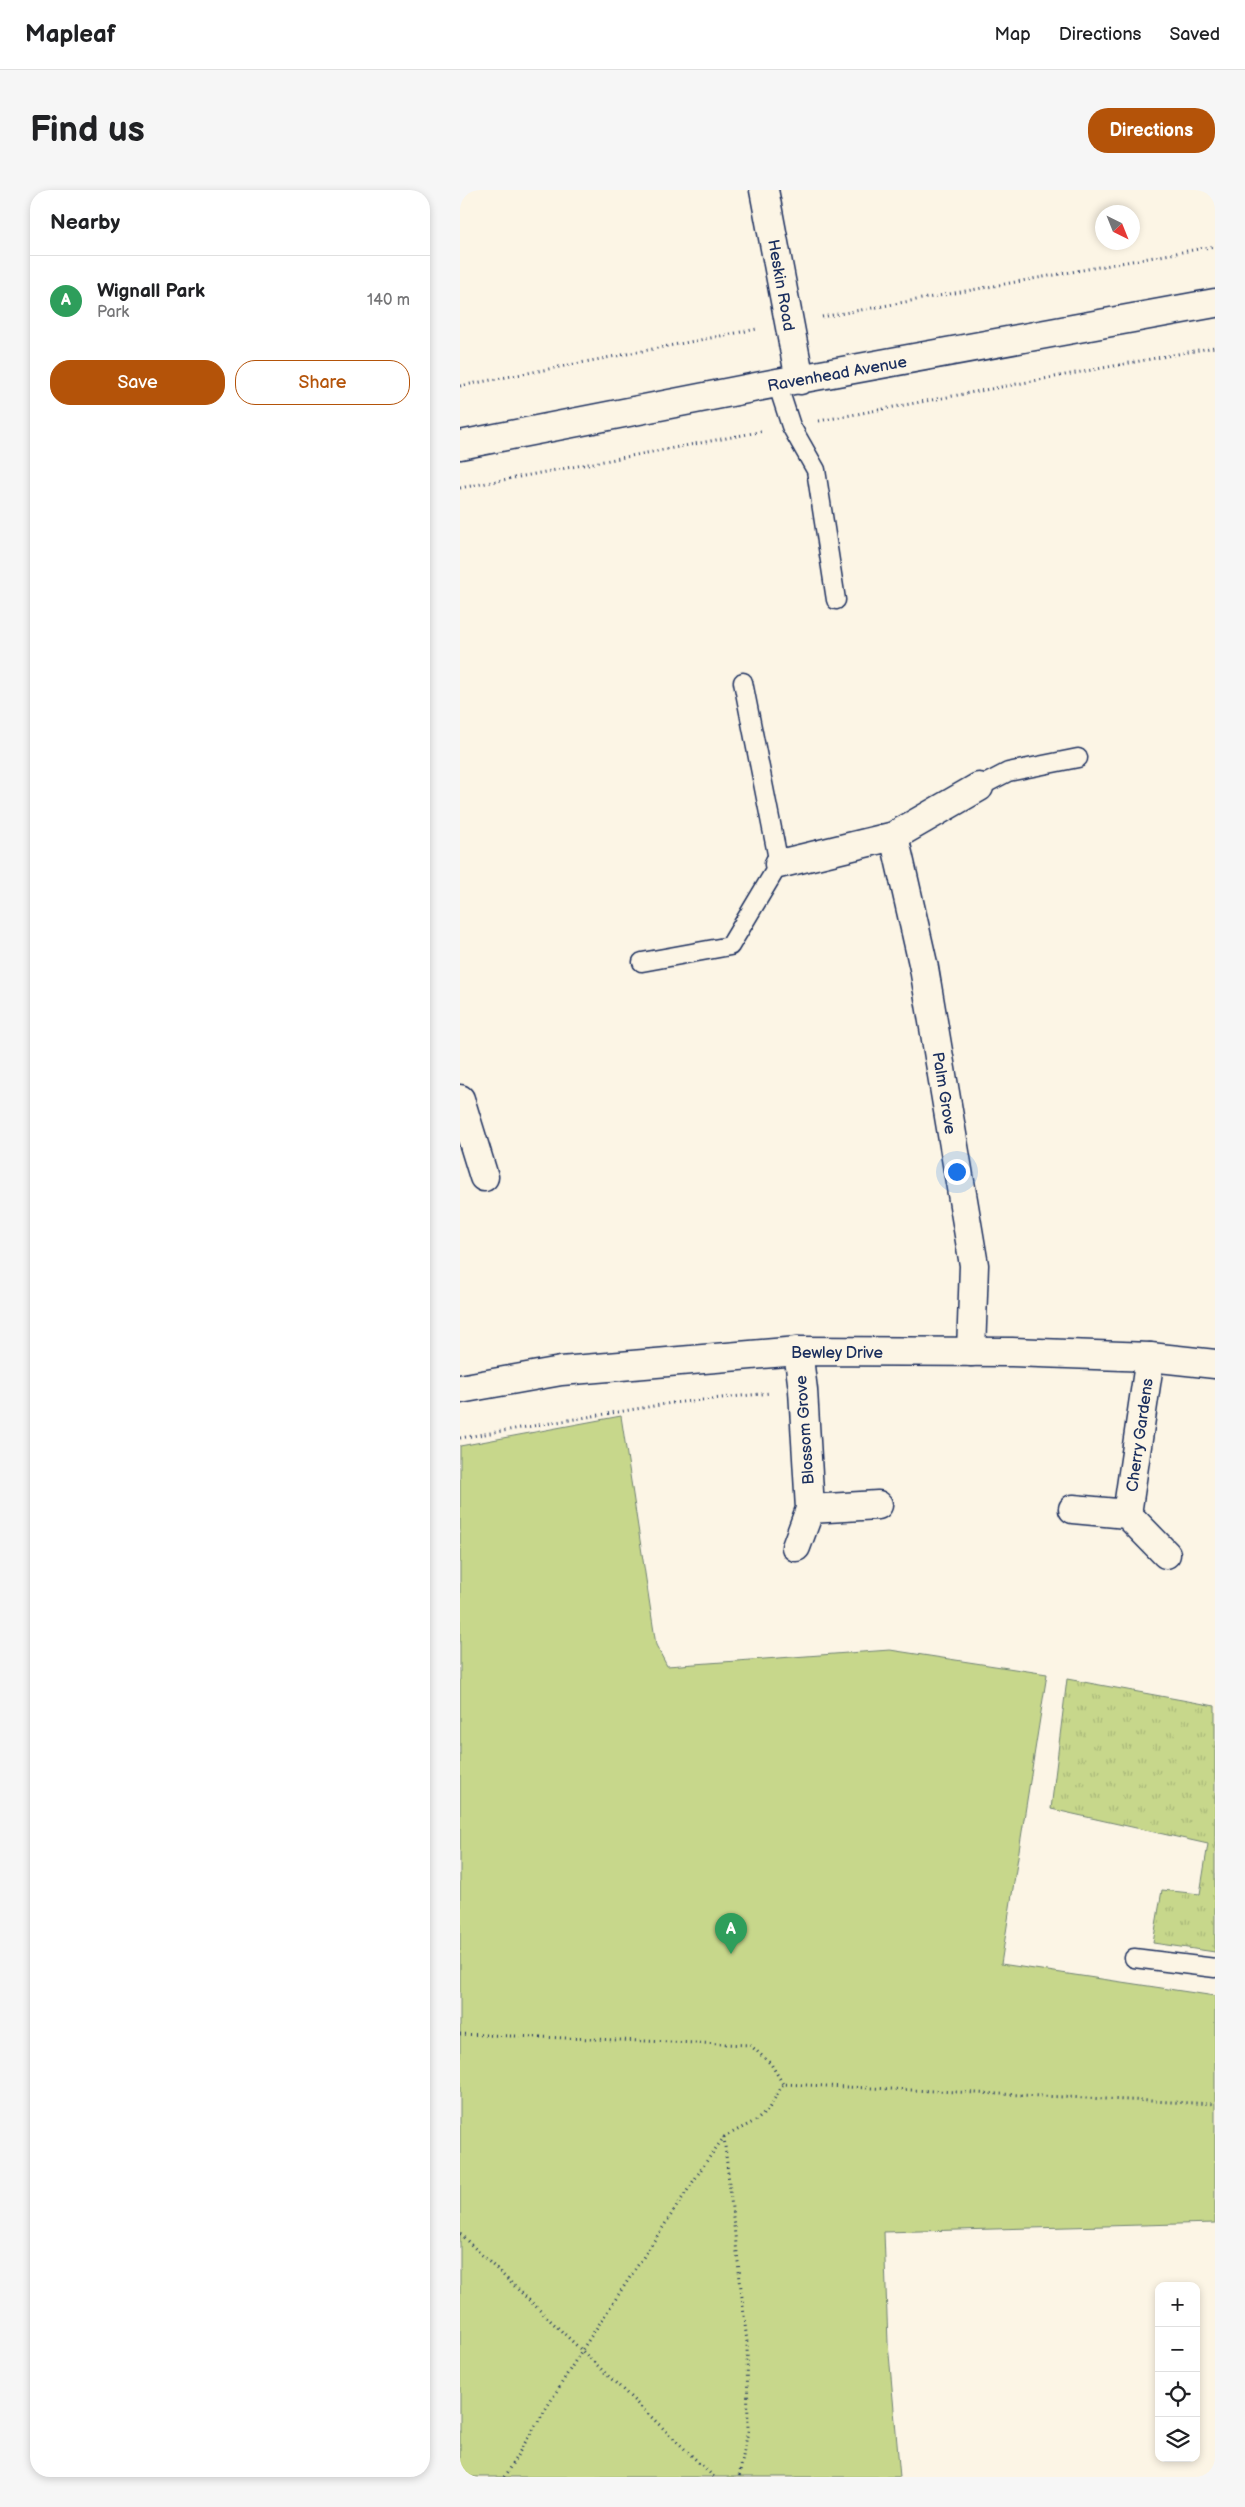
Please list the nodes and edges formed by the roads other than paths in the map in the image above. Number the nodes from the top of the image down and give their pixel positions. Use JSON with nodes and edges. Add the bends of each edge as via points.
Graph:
{"nodes":[{"id":1,"x":764,"y":190,"type":"edge"},
{"id":2,"x":1215,"y":303,"type":"edge"},
{"id":3,"x":788,"y":382,"type":"junction"},
{"id":4,"x":460,"y":445,"type":"edge"},
{"id":5,"x":836,"y":600,"type":"dead end"},
{"id":6,"x":743,"y":682,"type":"dead end"},
{"id":7,"x":1078,"y":758,"type":"dead end"},
{"id":8,"x":979,"y":787,"type":"joint"},
{"id":9,"x":894,"y":836,"type":"junction"},
{"id":10,"x":780,"y":864,"type":"junction"},
{"id":11,"x":642,"y":962,"type":"dead end"},
{"id":12,"x":460,"y":1099,"type":"edge"},
{"id":13,"x":465,"y":1133,"type":"edge"},
{"id":14,"x":484,"y":1177,"type":"dead end"},
{"id":15,"x":798,"y":1351,"type":"junction"},
{"id":16,"x":971,"y":1352,"type":"junction"},
{"id":17,"x":1150,"y":1357,"type":"junction"},
{"id":18,"x":1215,"y":1364,"type":"edge"},
{"id":19,"x":460,"y":1389,"type":"edge"},
{"id":20,"x":878,"y":1505,"type":"dead end"},
{"id":21,"x":810,"y":1508,"type":"junction"},
{"id":22,"x":1072,"y":1509,"type":"dead end"},
{"id":23,"x":1127,"y":1514,"type":"junction"},
{"id":24,"x":796,"y":1547,"type":"dead end"},
{"id":25,"x":1166,"y":1554,"type":"dead end"},
{"id":26,"x":1134,"y":1958,"type":"dead end"},
{"id":27,"x":1215,"y":1968,"type":"edge"}],
"edges":[{"from":1,"to":3,"type":"street","name":"Heskin Road","via":[[788,324]]},
{"from":2,"to":3,"type":"street","name":"Ravenhead Avenue"},
{"from":3,"to":4,"type":"street","name":"Ravenhead Avenue"},
{"from":3,"to":5,"type":"lane","via":[[791,426],[816,470]]},
{"from":6,"to":10,"type":"lane"},
{"from":7,"to":8,"type":"lane","via":[[1008,772]]},
{"from":8,"to":9,"type":"street"},
{"from":9,"to":10,"type":"street"},
{"from":9,"to":16,"type":"street","name":"Palm Grove","via":[[924,968],[974,1265]]},
{"from":10,"to":11,"type":"lane","via":[[730,946]]},
{"from":12,"to":13,"type":"street"},
{"from":13,"to":14,"type":"street"},
{"from":15,"to":16,"type":"street","name":"Bewley Drive"},
{"from":15,"to":19,"type":"street","name":"Bewley Drive","via":[[560,1371]]},
{"from":15,"to":21,"type":"street","name":"Blossom Grove"},
{"from":16,"to":17,"type":"street","name":"Bewley Drive"},
{"from":17,"to":18,"type":"street","name":"Bewley Drive"},
{"from":17,"to":23,"type":"street","name":"Cherry Gardens"},
{"from":20,"to":21,"type":"street","name":"Blossom Grove"},
{"from":21,"to":24,"type":"street","name":"Blossom Grove"},
{"from":22,"to":23,"type":"street","name":"Cherry Gardens"},
{"from":23,"to":25,"type":"street","name":"Cherry Gardens"},
{"from":26,"to":27,"type":"lane"}]}
